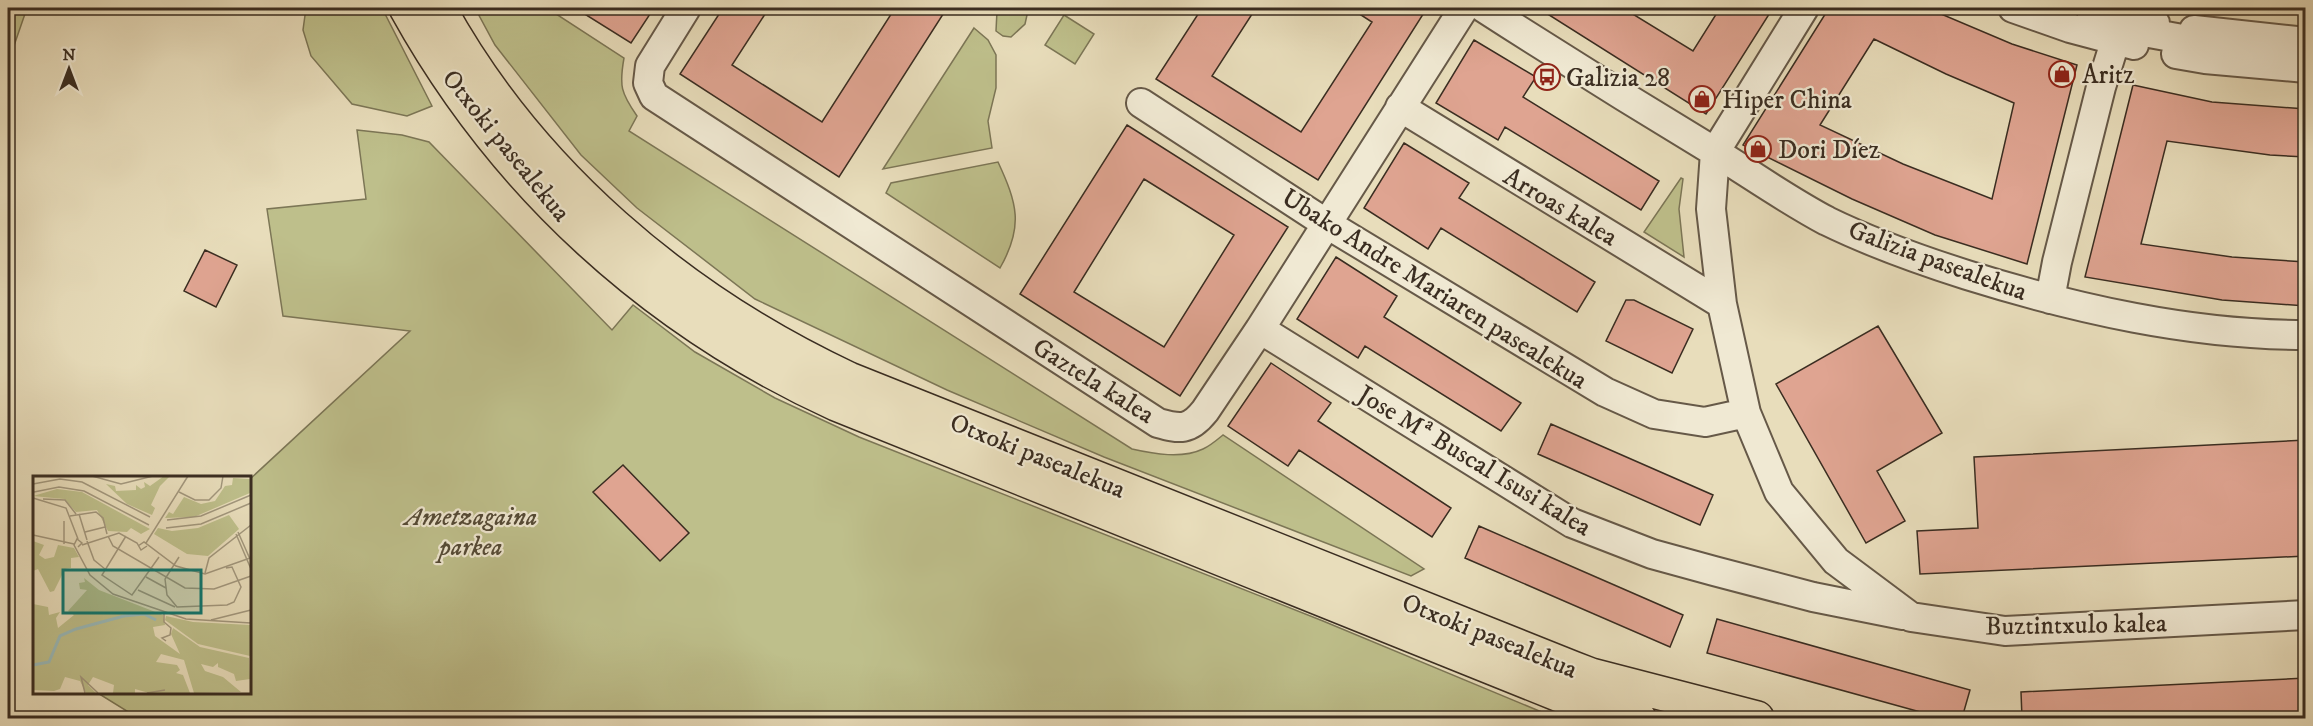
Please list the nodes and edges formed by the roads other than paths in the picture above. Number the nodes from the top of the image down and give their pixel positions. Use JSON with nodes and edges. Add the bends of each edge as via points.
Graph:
{"nodes":[{"id":1,"x":406,"y":8,"type":"edge"},
{"id":2,"x":439,"y":8,"type":"edge"},
{"id":3,"x":686,"y":8,"type":"edge"},
{"id":4,"x":1464,"y":8,"type":"edge"},
{"id":5,"x":1484,"y":8,"type":"edge"},
{"id":6,"x":1804,"y":8,"type":"edge"},
{"id":7,"x":2013,"y":8,"type":"edge"},
{"id":8,"x":2090,"y":8,"type":"edge"},
{"id":9,"x":2212,"y":33,"type":"junction"},
{"id":10,"x":2115,"y":42,"type":"junction"},
{"id":11,"x":2306,"y":42,"type":"edge"},
{"id":12,"x":2306,"y":68,"type":"edge"},
{"id":13,"x":1141,"y":103,"type":"dead end"},
{"id":14,"x":1400,"y":107,"type":"junction"},
{"id":15,"x":1715,"y":152,"type":"junction"},
{"id":16,"x":1327,"y":224,"type":"junction"},
{"id":17,"x":2050,"y":299,"type":"junction"},
{"id":18,"x":1722,"y":304,"type":"junction"},
{"id":19,"x":1260,"y":329,"type":"junction"},
{"id":20,"x":2306,"y":335,"type":"edge"},
{"id":21,"x":1746,"y":412,"type":"junction"},
{"id":22,"x":2306,"y":615,"type":"edge"},
{"id":23,"x":1911,"y":617,"type":"junction"},
{"id":24,"x":1639,"y":718,"type":"edge"},
{"id":25,"x":1757,"y":718,"type":"edge"}],
"edges":[{"from":1,"to":24,"type":"main road","name":"Otxoki pasealekua","via":[[448,78],[479,120],[566,219],[662,302],[784,380],[1582,704]]},
{"from":2,"to":25,"type":"main road","name":"Otxoki pasealekua","via":[[503,105],[546,158],[619,230],[741,322],[801,356],[870,388],[1591,675]]},
{"from":3,"to":19,"type":"street","name":"Gaztela kalea","via":[[650,66],[648,84],[654,96],[1158,423],[1178,428],[1196,423]]},
{"from":4,"to":14,"type":"street","name":"Gaztela kalea"},
{"from":5,"to":15,"type":"street","name":"Galizia pasealekua"},
{"from":6,"to":15,"type":"street"},
{"from":7,"to":10,"type":"street"},
{"from":8,"to":9,"type":"street"},
{"from":9,"to":10,"type":"street","via":[[2204,43],[2133,30]]},
{"from":9,"to":11,"type":"street"},
{"from":10,"to":12,"type":"street","via":[[2205,60]]},
{"from":10,"to":17,"type":"street"},
{"from":13,"to":16,"type":"street","name":"Ubako Andre Mariaren pasealekua"},
{"from":14,"to":16,"type":"street","name":"Gaztela kalea"},
{"from":14,"to":18,"type":"street","name":"Arroas kalea"},
{"from":15,"to":17,"type":"street","name":"Galizia pasealekua","via":[[1827,220],[1916,258]]},
{"from":15,"to":18,"type":"street","name":"Buztintxulo kalea","via":[[1711,209]]},
{"from":16,"to":19,"type":"street","name":"Gaztela kalea"},
{"from":16,"to":21,"type":"street","name":"Ubako Andre Mariaren pasealekua","via":[[1605,392],[1654,414],[1706,422]]},
{"from":17,"to":20,"type":"street","name":"Galizia pasealekua","via":[[2188,327]]},
{"from":18,"to":21,"type":"street","name":"Buztintxulo kalea"},
{"from":19,"to":23,"type":"street","name":"Jose Mª Buscal Isusi kalea","via":[[1572,523],[1652,554],[1813,597]]},
{"from":21,"to":23,"type":"street","name":"Buztintxulo kalea","via":[[1786,501],[1836,561]]},
{"from":22,"to":23,"type":"street","name":"Buztintxulo kalea","via":[[2005,631]]}]}
